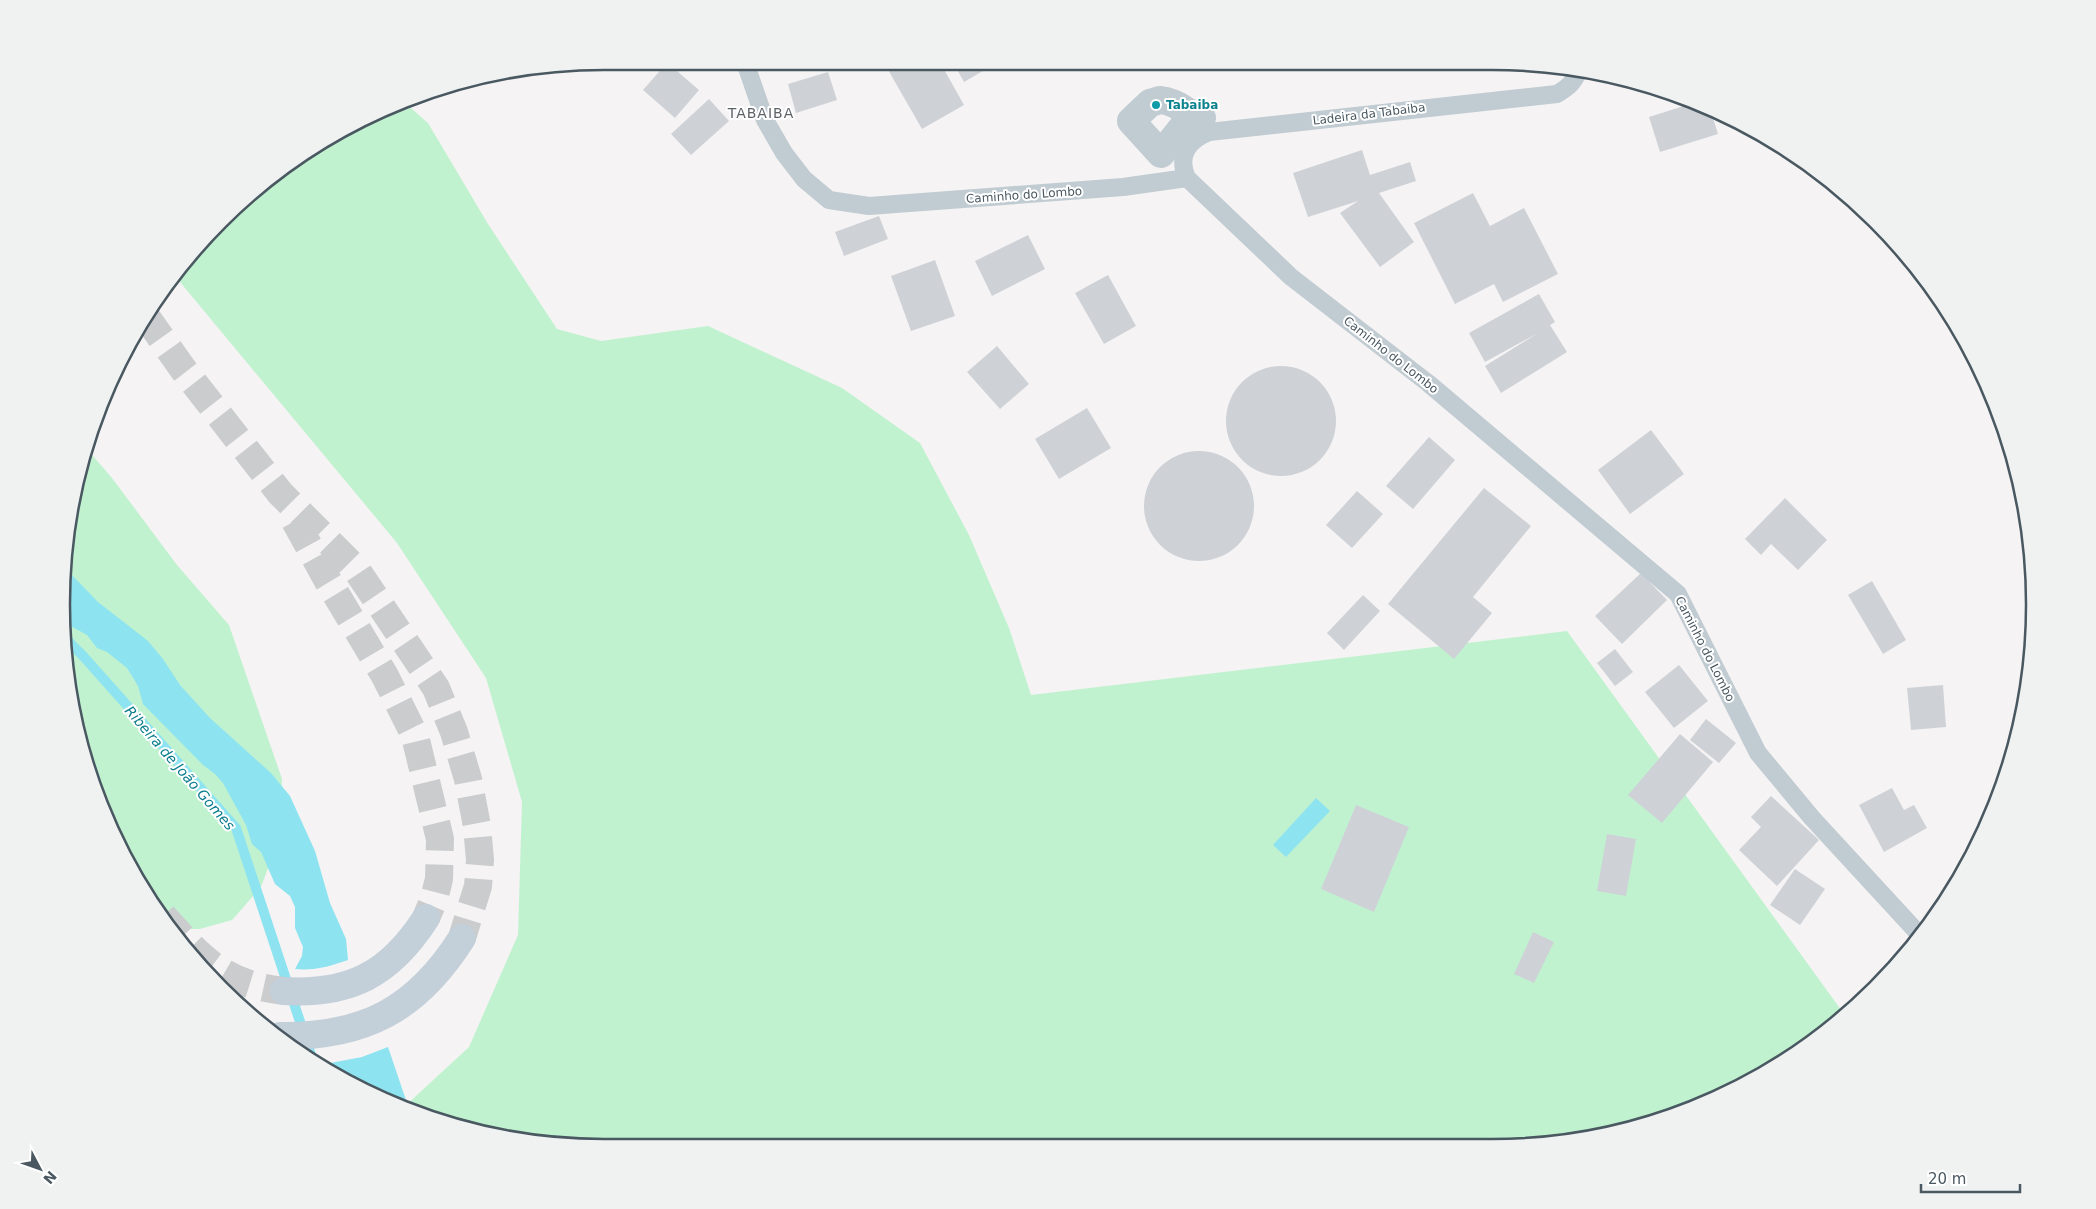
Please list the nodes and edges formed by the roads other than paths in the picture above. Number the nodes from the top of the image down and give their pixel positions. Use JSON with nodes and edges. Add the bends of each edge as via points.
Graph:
{"nodes":[{"id":1,"x":748,"y":70,"type":"edge"},
{"id":2,"x":1576,"y":77,"type":"edge"},
{"id":3,"x":1187,"y":178,"type":"junction"},
{"id":4,"x":426,"y":918,"type":"tunnel mouth"},
{"id":5,"x":1916,"y":930,"type":"edge"},
{"id":6,"x":462,"y":938,"type":"tunnel mouth"},
{"id":7,"x":284,"y":991,"type":"tunnel mouth"},
{"id":8,"x":289,"y":1036,"type":"edge"}],
"edges":[{"from":1,"to":3,"type":"lane","name":"Caminho do Lombo","via":[[764,120],[784,154],[829,200],[869,206],[1123,187]]},
{"from":2,"to":3,"type":"lane","name":"Ladeira da Tabaiba","via":[[1557,94],[1209,132],[1196,137],[1187,148],[1183,161]]},
{"from":3,"to":5,"type":"lane","name":"Caminho do Lombo","via":[[1291,277],[1428,383],[1678,594],[1758,753],[1812,818]]},
{"from":4,"to":7,"type":"main road","via":[[412,941],[371,975],[328,991]]},
{"from":6,"to":8,"type":"main road","via":[[434,978],[396,1009],[369,1023],[340,1032]]}]}
